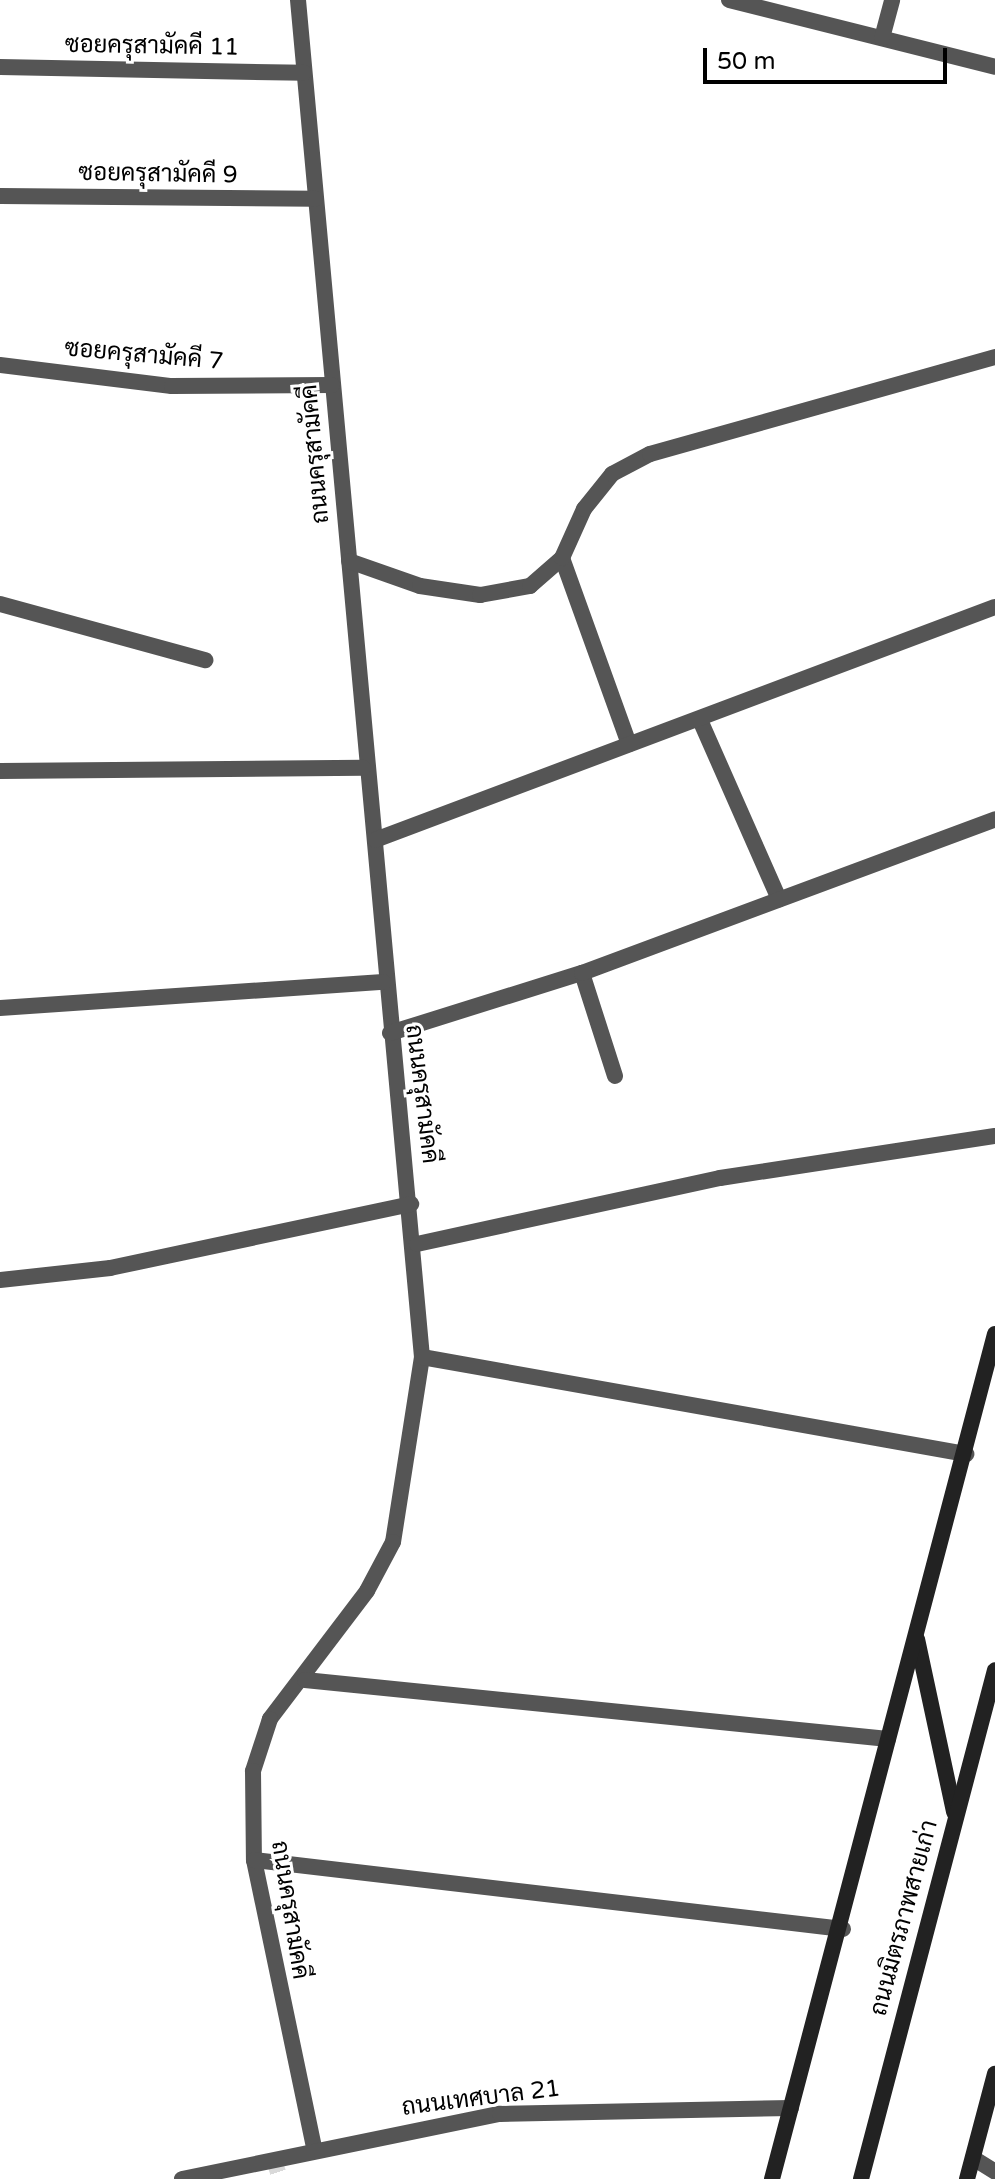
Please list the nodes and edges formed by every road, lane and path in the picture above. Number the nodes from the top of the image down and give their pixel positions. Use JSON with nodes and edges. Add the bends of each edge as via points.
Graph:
{"nodes":[{"id":1,"x":298,"y":0,"type":"edge"},
{"id":2,"x":729,"y":0,"type":"edge"},
{"id":3,"x":892,"y":0,"type":"edge"},
{"id":4,"x":882,"y":38,"type":"junction"},
{"id":5,"x":0,"y":67,"type":"edge"},
{"id":6,"x":995,"y":67,"type":"edge"},
{"id":7,"x":304,"y":73,"type":"junction"},
{"id":8,"x":0,"y":196,"type":"edge"},
{"id":9,"x":315,"y":199,"type":"junction"},
{"id":10,"x":995,"y":357,"type":"edge"},
{"id":11,"x":0,"y":365,"type":"edge"},
{"id":12,"x":332,"y":385,"type":"junction"},
{"id":13,"x":562,"y":558,"type":"junction"},
{"id":14,"x":349,"y":561,"type":"junction"},
{"id":15,"x":0,"y":604,"type":"edge"},
{"id":16,"x":995,"y":607,"type":"edge"},
{"id":17,"x":205,"y":660,"type":"dead end"},
{"id":18,"x":700,"y":720,"type":"junction"},
{"id":19,"x":629,"y":744,"type":"junction"},
{"id":20,"x":363,"y":768,"type":"junction"},
{"id":21,"x":0,"y":771,"type":"edge"},
{"id":22,"x":995,"y":819,"type":"edge"},
{"id":23,"x":375,"y":840,"type":"junction"},
{"id":24,"x":779,"y":899,"type":"junction"},
{"id":25,"x":582,"y":973,"type":"junction"},
{"id":26,"x":383,"y":982,"type":"junction"},
{"id":27,"x":0,"y":1008,"type":"edge"},
{"id":28,"x":390,"y":1033,"type":"junction"},
{"id":29,"x":615,"y":1076,"type":"dead end"},
{"id":30,"x":995,"y":1136,"type":"edge"},
{"id":31,"x":411,"y":1204,"type":"junction"},
{"id":32,"x":417,"y":1244,"type":"junction"},
{"id":33,"x":0,"y":1280,"type":"edge"},
{"id":34,"x":995,"y":1334,"type":"edge"},
{"id":35,"x":422,"y":1357,"type":"junction"},
{"id":36,"x":966,"y":1454,"type":"junction"},
{"id":37,"x":917,"y":1637,"type":"junction"},
{"id":38,"x":995,"y":1670,"type":"edge"},
{"id":39,"x":305,"y":1680,"type":"junction"},
{"id":40,"x":888,"y":1739,"type":"junction"},
{"id":41,"x":955,"y":1817,"type":"junction"},
{"id":42,"x":254,"y":1860,"type":"junction"},
{"id":43,"x":843,"y":1929,"type":"junction"},
{"id":44,"x":995,"y":2074,"type":"edge"},
{"id":45,"x":791,"y":2108,"type":"junction"},
{"id":46,"x":314,"y":2147,"type":"junction"},
{"id":47,"x":973,"y":2158,"type":"junction"},
{"id":48,"x":995,"y":2172,"type":"edge"},
{"id":49,"x":182,"y":2179,"type":"edge"},
{"id":50,"x":772,"y":2179,"type":"edge"},
{"id":51,"x":861,"y":2179,"type":"edge"},
{"id":52,"x":967,"y":2179,"type":"edge"}],
"edges":[{"from":1,"to":7,"type":"street","name":"ถนนครุสามัคคี"},
{"from":2,"to":4,"type":"street"},
{"from":3,"to":4,"type":"street"},
{"from":4,"to":6,"type":"street"},
{"from":5,"to":7,"type":"street","name":"ซอยครุสามัคคี 11"},
{"from":7,"to":9,"type":"street","name":"ถนนครุสามัคคี"},
{"from":8,"to":9,"type":"street","name":"ซอยครุสามัคคี 9"},
{"from":9,"to":12,"type":"street","name":"ถนนครุสามัคคี"},
{"from":10,"to":13,"type":"street","via":[[650,454],[612,474],[584,509]]},
{"from":11,"to":12,"type":"street","name":"ซอยครุสามัคคี 7","via":[[172,386]]},
{"from":12,"to":14,"type":"street","name":"ถนนครุสามัคคี"},
{"from":13,"to":14,"type":"street","via":[[530,586],[480,595],[420,586]]},
{"from":13,"to":19,"type":"street"},
{"from":14,"to":20,"type":"street","name":"ถนนครุสามัคคี"},
{"from":15,"to":17,"type":"street"},
{"from":16,"to":18,"type":"street"},
{"from":18,"to":19,"type":"street"},
{"from":18,"to":24,"type":"street"},
{"from":19,"to":23,"type":"street"},
{"from":20,"to":21,"type":"street"},
{"from":20,"to":23,"type":"street","name":"ถนนครุสามัคคี"},
{"from":22,"to":24,"type":"street"},
{"from":23,"to":26,"type":"street","name":"ถนนครุสามัคคี"},
{"from":24,"to":25,"type":"street"},
{"from":25,"to":28,"type":"street"},
{"from":25,"to":29,"type":"street"},
{"from":26,"to":27,"type":"street"},
{"from":26,"to":28,"type":"street","name":"ถนนครุสามัคคี"},
{"from":28,"to":31,"type":"street","name":"ถนนครุสามัคคี"},
{"from":30,"to":32,"type":"street","via":[[720,1178]]},
{"from":31,"to":32,"type":"street","name":"ถนนครุสามัคคี"},
{"from":31,"to":33,"type":"street","via":[[110,1268]]},
{"from":32,"to":35,"type":"street","name":"ถนนครุสามัคคี"},
{"from":34,"to":36,"type":"main road"},
{"from":35,"to":36,"type":"street"},
{"from":35,"to":39,"type":"street","name":"ถนนครุสามัคคี","via":[[393,1542]]},
{"from":36,"to":37,"type":"main road"},
{"from":37,"to":40,"type":"main road"},
{"from":37,"to":41,"type":"main road"},
{"from":38,"to":41,"type":"main road","name":"ถนนมิตรภาพสายเก่า"},
{"from":39,"to":40,"type":"street"},
{"from":39,"to":42,"type":"street","name":"ถนนครุสามัคคี","via":[[270,1719],[253,1771]]},
{"from":40,"to":43,"type":"main road"},
{"from":41,"to":51,"type":"main road","name":"ถนนมิตรภาพสายเก่า"},
{"from":42,"to":43,"type":"street"},
{"from":42,"to":46,"type":"street","name":"ถนนครุสามัคคี"},
{"from":43,"to":45,"type":"main road"},
{"from":44,"to":47,"type":"main road"},
{"from":45,"to":46,"type":"street","name":"ถนนเทศบาล 21","via":[[500,2114]]},
{"from":45,"to":50,"type":"main road"},
{"from":46,"to":49,"type":"street","name":"ถนนเทศบาล 21"},
{"from":47,"to":48,"type":"street"},
{"from":47,"to":52,"type":"main road"}]}
